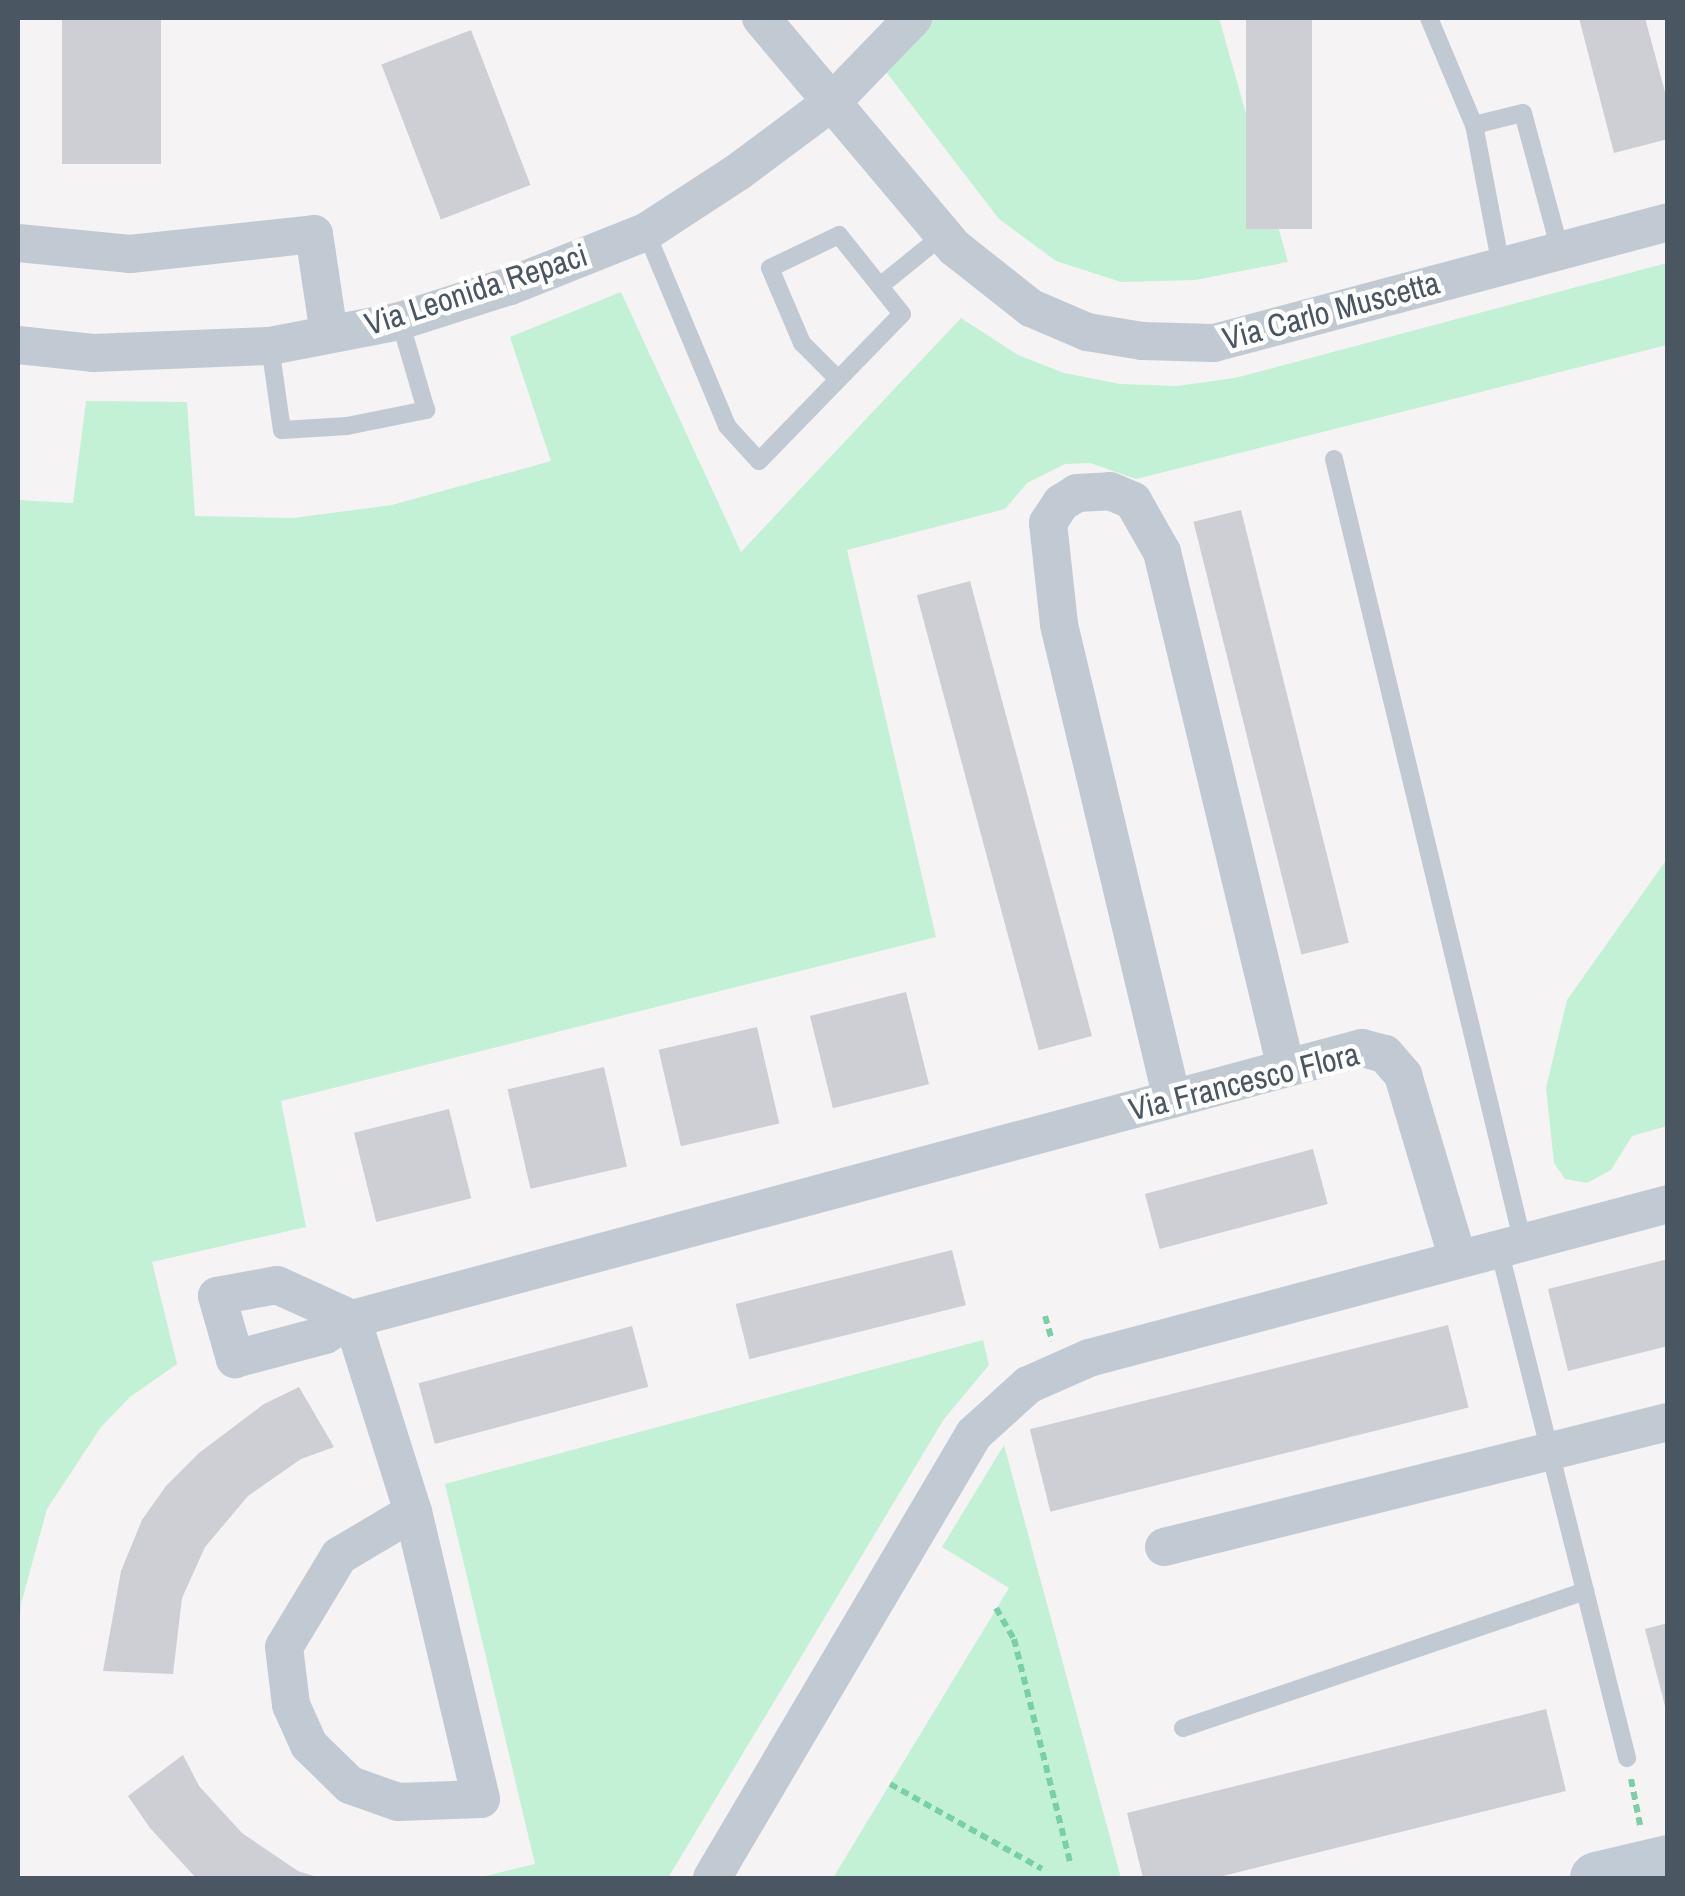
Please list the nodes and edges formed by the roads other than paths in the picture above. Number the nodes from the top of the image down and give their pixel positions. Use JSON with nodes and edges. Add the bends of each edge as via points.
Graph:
{"nodes":[{"id":1,"x":761,"y":18,"type":"edge"},
{"id":2,"x":913,"y":18,"type":"edge"},
{"id":3,"x":1429,"y":18,"type":"edge"},
{"id":4,"x":832,"y":102,"type":"junction"},
{"id":5,"x":1474,"y":126,"type":"junction"},
{"id":6,"x":1668,"y":222,"type":"edge"},
{"id":7,"x":646,"y":232,"type":"junction"},
{"id":8,"x":943,"y":235,"type":"junction"},
{"id":9,"x":18,"y":243,"type":"edge"},
{"id":10,"x":1560,"y":250,"type":"junction"},
{"id":11,"x":1501,"y":266,"type":"junction"},
{"id":12,"x":880,"y":286,"type":"junction"},
{"id":13,"x":400,"y":321,"type":"junction"},
{"id":14,"x":329,"y":334,"type":"junction"},
{"id":15,"x":18,"y":345,"type":"edge"},
{"id":16,"x":270,"y":346,"type":"junction"},
{"id":17,"x":838,"y":379,"type":"junction"},
{"id":18,"x":1334,"y":459,"type":"dead end"},
{"id":19,"x":1286,"y":1068,"type":"junction"},
{"id":20,"x":1172,"y":1098,"type":"junction"},
{"id":21,"x":1668,"y":1204,"type":"edge"},
{"id":22,"x":1511,"y":1246,"type":"junction"},
{"id":23,"x":1458,"y":1260,"type":"junction"},
{"id":24,"x":1668,"y":1422,"type":"edge"},
{"id":25,"x":1550,"y":1451,"type":"junction"},
{"id":26,"x":413,"y":1512,"type":"junction"},
{"id":27,"x":1164,"y":1547,"type":"dead end"},
{"id":28,"x":1585,"y":1592,"type":"junction"},
{"id":29,"x":1183,"y":1728,"type":"dead end"},
{"id":30,"x":1626,"y":1758,"type":"road end"},
{"id":31,"x":1658,"y":1863,"type":"edge"},
{"id":32,"x":712,"y":1878,"type":"edge"},
{"id":33,"x":1596,"y":1878,"type":"edge"}],
"edges":[{"from":1,"to":4,"type":"street","name":"Via Carlo Muscetta"},
{"from":2,"to":4,"type":"street","name":"Via Leonida Repaci"},
{"from":3,"to":5,"type":"lane"},
{"from":4,"to":7,"type":"street","name":"Via Leonida Repaci"},
{"from":4,"to":8,"type":"street","name":"Via Carlo Muscetta"},
{"from":5,"to":10,"type":"lane","via":[[1523,114]]},
{"from":5,"to":11,"type":"lane"},
{"from":6,"to":10,"type":"street","name":"Via Carlo Muscetta"},
{"from":7,"to":13,"type":"street","name":"Via Leonida Repaci"},
{"from":7,"to":17,"type":"lane","via":[[727,426],[758,461]]},
{"from":8,"to":11,"type":"street","name":"Via Carlo Muscetta","via":[[1031,308],[1087,332],[1142,341],[1214,343]]},
{"from":8,"to":12,"type":"lane"},
{"from":9,"to":14,"type":"street","via":[[130,254],[314,234]]},
{"from":10,"to":11,"type":"street","name":"Via Carlo Muscetta"},
{"from":12,"to":17,"type":"lane","via":[[902,314]]},
{"from":12,"to":17,"type":"lane","via":[[839,235],[770,268],[802,343]]},
{"from":13,"to":14,"type":"street","name":"Via Leonida Repaci"},
{"from":13,"to":16,"type":"lane","via":[[426,410],[348,426],[282,430]]},
{"from":14,"to":16,"type":"street","name":"Via Leonida Repaci"},
{"from":15,"to":16,"type":"street","name":"Via Leonida Repaci","via":[[93,353]]},
{"from":18,"to":22,"type":"lane"},
{"from":19,"to":20,"type":"street","name":"Via Francesco Flora"},
{"from":19,"to":20,"type":"street","via":[[1162,552],[1134,500],[1110,491],[1077,493],[1048,523],[1059,624]]},
{"from":19,"to":23,"type":"street","name":"Via Francesco Flora","via":[[1362,1048],[1385,1054],[1403,1075]]},
{"from":20,"to":26,"type":"street","name":"Via Francesco Flora","via":[[352,1319]]},
{"from":21,"to":22,"type":"street"},
{"from":22,"to":23,"type":"street"},
{"from":22,"to":25,"type":"lane"},
{"from":23,"to":32,"type":"street","via":[[1089,1358],[1028,1385],[974,1434]]},
{"from":24,"to":25,"type":"street"},
{"from":25,"to":27,"type":"street"},
{"from":25,"to":28,"type":"lane"},
{"from":26,"to":26,"type":"street","via":[[338,1556],[284,1648],[291,1705],[309,1745],[350,1785],[398,1802],[481,1799]]},
{"from":28,"to":29,"type":"lane"},
{"from":28,"to":30,"type":"lane"},
{"from":31,"to":33,"type":"street"}]}
